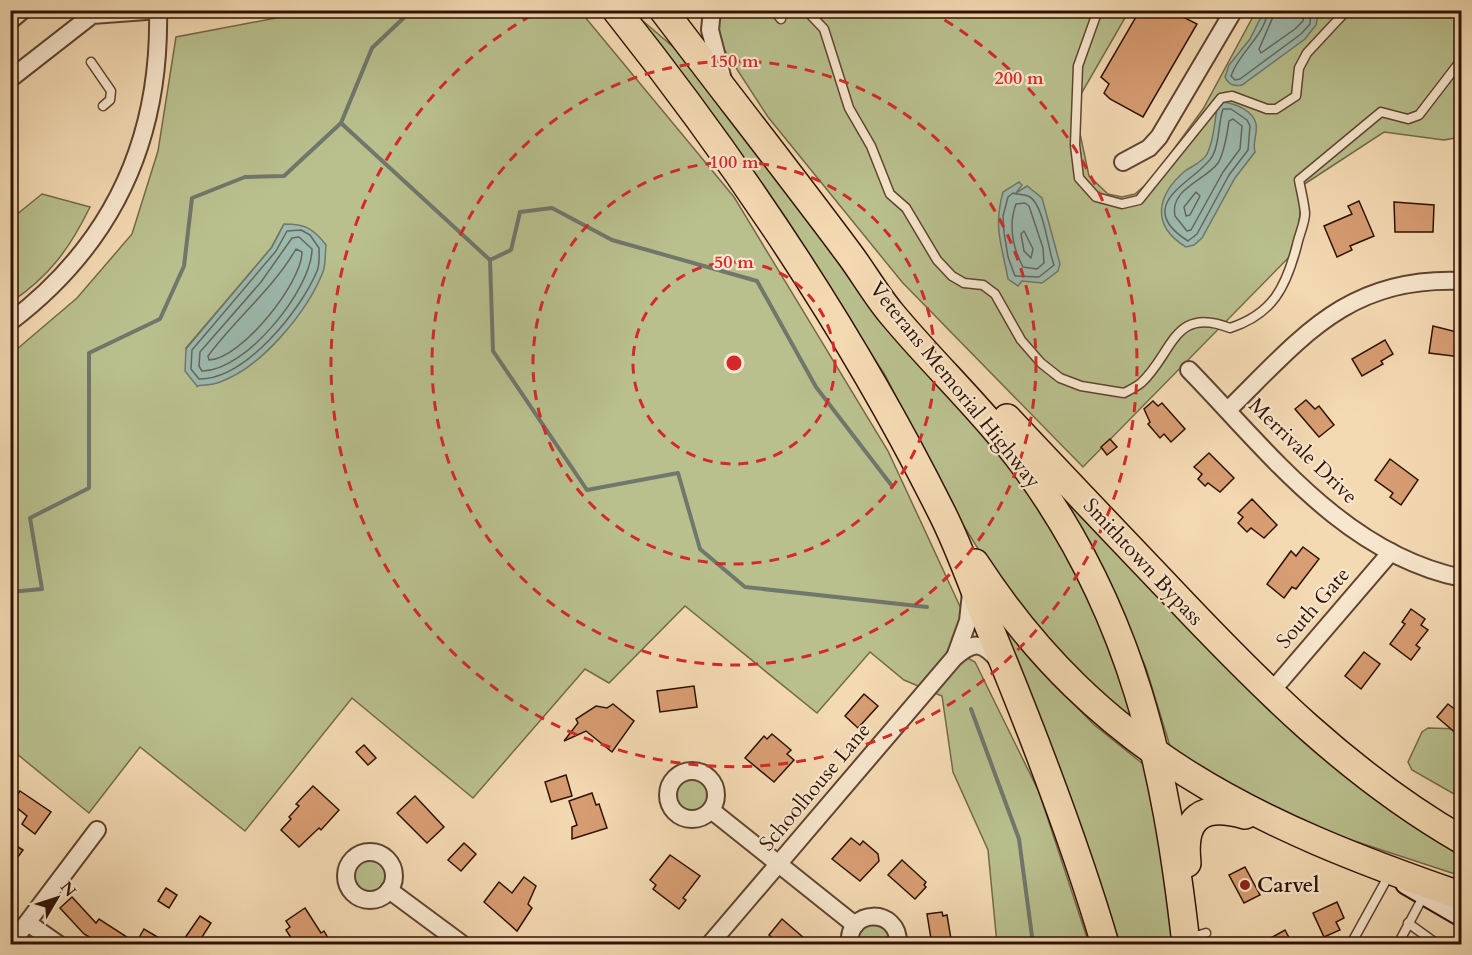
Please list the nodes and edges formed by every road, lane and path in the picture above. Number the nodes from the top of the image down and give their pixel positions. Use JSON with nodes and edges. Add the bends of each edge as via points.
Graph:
{"nodes":[{"id":1,"x":23,"y":10,"type":"edge"},
{"id":2,"x":615,"y":10,"type":"edge"},
{"id":3,"x":663,"y":10,"type":"edge"},
{"id":4,"x":712,"y":10,"type":"edge"},
{"id":5,"x":774,"y":10,"type":"edge"},
{"id":6,"x":807,"y":10,"type":"edge"},
{"id":7,"x":1098,"y":10,"type":"edge"},
{"id":8,"x":1234,"y":10,"type":"edge"},
{"id":9,"x":1347,"y":10,"type":"edge"},
{"id":10,"x":159,"y":11,"type":"edge"},
{"id":11,"x":781,"y":18,"type":"dead end"},
{"id":12,"x":10,"y":21,"type":"edge"},
{"id":13,"x":1461,"y":58,"type":"edge"},
{"id":14,"x":91,"y":62,"type":"dead end"},
{"id":15,"x":10,"y":79,"type":"edge"},
{"id":16,"x":728,"y":95,"type":"junction"},
{"id":17,"x":103,"y":106,"type":"dead end"},
{"id":18,"x":1124,"y":162,"type":"dead end"},
{"id":19,"x":850,"y":255,"type":"junction"},
{"id":20,"x":1461,"y":281,"type":"edge"},
{"id":21,"x":10,"y":322,"type":"edge"},
{"id":22,"x":1189,"y":370,"type":"dead end"},
{"id":23,"x":1228,"y":410,"type":"junction"},
{"id":24,"x":942,"y":512,"type":"junction"},
{"id":25,"x":1391,"y":552,"type":"junction"},
{"id":26,"x":1461,"y":578,"type":"edge"},
{"id":27,"x":972,"y":584,"type":"junction"},
{"id":28,"x":954,"y":658,"type":"junction"},
{"id":29,"x":1007,"y":671,"type":"junction"},
{"id":30,"x":1270,"y":693,"type":"junction"},
{"id":31,"x":1157,"y":755,"type":"junction"},
{"id":32,"x":711,"y":810,"type":"dead end"},
{"id":33,"x":1277,"y":824,"type":"junction"},
{"id":34,"x":97,"y":830,"type":"dead end"},
{"id":35,"x":1461,"y":840,"type":"edge"},
{"id":36,"x":779,"y":864,"type":"junction"},
{"id":37,"x":1391,"y":872,"type":"junction"},
{"id":38,"x":389,"y":890,"type":"dead end"},
{"id":39,"x":1424,"y":894,"type":"junction"},
{"id":40,"x":1461,"y":896,"type":"edge"},
{"id":41,"x":1461,"y":915,"type":"edge"},
{"id":42,"x":28,"y":923,"type":"junction"},
{"id":43,"x":1408,"y":923,"type":"junction"},
{"id":44,"x":855,"y":925,"type":"junction"},
{"id":45,"x":1196,"y":939,"type":"edge"},
{"id":46,"x":11,"y":945,"type":"edge"},
{"id":47,"x":58,"y":945,"type":"edge"},
{"id":48,"x":462,"y":945,"type":"edge"},
{"id":49,"x":710,"y":945,"type":"edge"},
{"id":50,"x":850,"y":945,"type":"edge"},
{"id":51,"x":898,"y":945,"type":"edge"},
{"id":52,"x":1105,"y":945,"type":"edge"},
{"id":53,"x":1351,"y":945,"type":"edge"},
{"id":54,"x":1398,"y":945,"type":"edge"},
{"id":55,"x":1437,"y":945,"type":"edge"}],
"edges":[{"from":1,"to":12,"type":"street"},
{"from":2,"to":24,"type":"highway","via":[[693,113],[816,292]]},
{"from":3,"to":16,"type":"highway","name":"Veterans Memorial Highway"},
{"from":4,"to":16,"type":"street","via":[[712,39]]},
{"from":5,"to":11,"type":"lane"},
{"from":6,"to":13,"type":"lane","via":[[824,29],[849,108],[871,146],[890,194],[906,208],[937,260],[964,283],[983,285],[995,294],[1021,340],[1060,378],[1124,393],[1141,383],[1186,328],[1199,321],[1212,321],[1230,328],[1250,322],[1268,308],[1290,271],[1305,216],[1299,180],[1381,112],[1408,119],[1419,115]]},
{"from":7,"to":9,"type":"lane","via":[[1078,66],[1075,145],[1079,178],[1096,196],[1122,204],[1139,200],[1151,188],[1221,98],[1241,98],[1267,110],[1276,109],[1296,96],[1299,68],[1307,53]]},
{"from":8,"to":18,"type":"street","via":[[1160,137]]},
{"from":10,"to":15,"type":"street","via":[[92,15]]},
{"from":10,"to":21,"type":"street","via":[[158,58],[151,100],[123,189],[102,227],[75,263]]},
{"from":14,"to":17,"type":"lane","via":[[111,91],[110,100]]},
{"from":16,"to":19,"type":"highway","name":"Veterans Memorial Highway"},
{"from":19,"to":30,"type":"highway","name":"Smithtown Bypass"},
{"from":19,"to":31,"type":"highway","name":"Veterans Memorial Highway","via":[[891,313],[1010,447],[1070,535],[1119,634]]},
{"from":20,"to":23,"type":"street","via":[[1394,285],[1360,297],[1298,341]]},
{"from":22,"to":23,"type":"street","name":"Merrivale Drive"},
{"from":23,"to":25,"type":"street","name":"Merrivale Drive","via":[[1326,509]]},
{"from":24,"to":27,"type":"highway"},
{"from":24,"to":31,"type":"highway","via":[[997,594],[1043,652],[1105,714]]},
{"from":25,"to":26,"type":"street","name":"Merrivale Drive"},
{"from":25,"to":30,"type":"street","name":"South Gate"},
{"from":27,"to":28,"type":"street","name":"Schoolhouse Lane","via":[[968,621]]},
{"from":27,"to":29,"type":"highway"},
{"from":28,"to":29,"type":"street","name":"Schoolhouse Lane","via":[[971,646],[980,646]]},
{"from":28,"to":36,"type":"street","name":"Schoolhouse Lane"},
{"from":29,"to":52,"type":"highway","via":[[1066,825]]},
{"from":30,"to":35,"type":"highway","name":"Smithtown Bypass","via":[[1351,765]]},
{"from":31,"to":33,"type":"highway"},
{"from":31,"to":45,"type":"highway","name":"Veterans Memorial Highway"},
{"from":32,"to":36,"type":"street"},
{"from":33,"to":37,"type":"highway"},
{"from":33,"to":45,"type":"highway","via":[[1218,809],[1193,820],[1186,841]]},
{"from":34,"to":42,"type":"street"},
{"from":36,"to":44,"type":"street"},
{"from":36,"to":49,"type":"street","name":"Schoolhouse Lane"},
{"from":37,"to":39,"type":"main road"},
{"from":37,"to":40,"type":"highway"},
{"from":37,"to":53,"type":"lane"},
{"from":38,"to":48,"type":"street"},
{"from":39,"to":41,"type":"main road"},
{"from":39,"to":43,"type":"lane"},
{"from":42,"to":46,"type":"street"},
{"from":42,"to":47,"type":"street"},
{"from":43,"to":54,"type":"lane"},
{"from":43,"to":55,"type":"lane"},
{"from":44,"to":50,"type":"street"},
{"from":44,"to":51,"type":"street","via":[[868,916],[883,917],[895,928]]}]}
